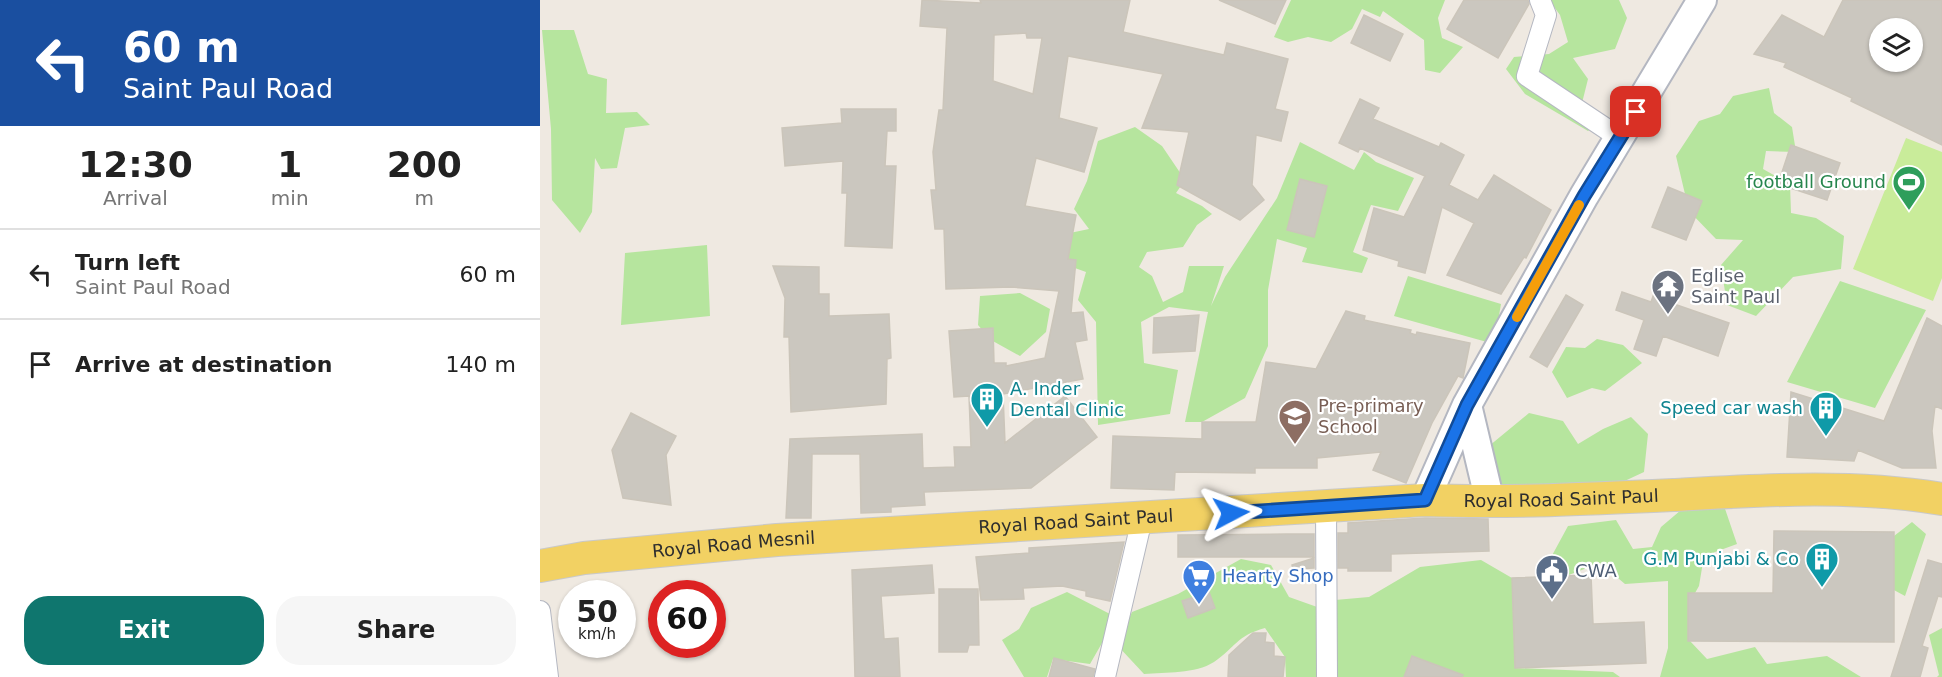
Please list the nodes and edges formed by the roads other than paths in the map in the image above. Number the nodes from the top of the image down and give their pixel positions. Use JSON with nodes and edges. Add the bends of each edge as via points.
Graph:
{"nodes":[{"id":1,"x":1540,"y":0,"type":"edge"},
{"id":2,"x":1702,"y":0,"type":"edge"},
{"id":3,"x":1620,"y":138,"type":"junction"},
{"id":4,"x":1467,"y":405,"type":"junction"},
{"id":5,"x":1942,"y":499,"type":"edge"},
{"id":6,"x":1425,"y":500,"type":"junction"},
{"id":7,"x":1490,"y":502,"type":"junction"},
{"id":8,"x":1326,"y":507,"type":"junction"},
{"id":9,"x":1142,"y":519,"type":"junction"},
{"id":10,"x":929,"y":532,"type":"joint"},
{"id":11,"x":540,"y":566,"type":"edge"},
{"id":12,"x":540,"y":611,"type":"edge"},
{"id":13,"x":548,"y":677,"type":"edge"},
{"id":14,"x":1105,"y":677,"type":"edge"},
{"id":15,"x":1328,"y":677,"type":"edge"}],
"edges":[{"from":1,"to":3,"type":"street","via":[[1546,15],[1527,76]]},
{"from":2,"to":3,"type":"main road"},
{"from":3,"to":4,"type":"main road"},
{"from":4,"to":6,"type":"main road"},
{"from":4,"to":7,"type":"main road"},
{"from":5,"to":7,"type":"main road","name":"Royal Road Saint Paul","via":[[1872,489],[1774,489]]},
{"from":6,"to":7,"type":"main road","name":"Royal Road Saint Paul"},
{"from":6,"to":8,"type":"main road","name":"Royal Road Saint Paul"},
{"from":8,"to":9,"type":"main road","name":"Royal Road Saint Paul"},
{"from":8,"to":15,"type":"street"},
{"from":9,"to":10,"type":"main road","name":"Royal Road Saint Paul"},
{"from":9,"to":14,"type":"street"},
{"from":10,"to":11,"type":"main road","name":"Royal Road Mesnil","via":[[777,540],[584,558]]},
{"from":12,"to":13,"type":"street"}]}
